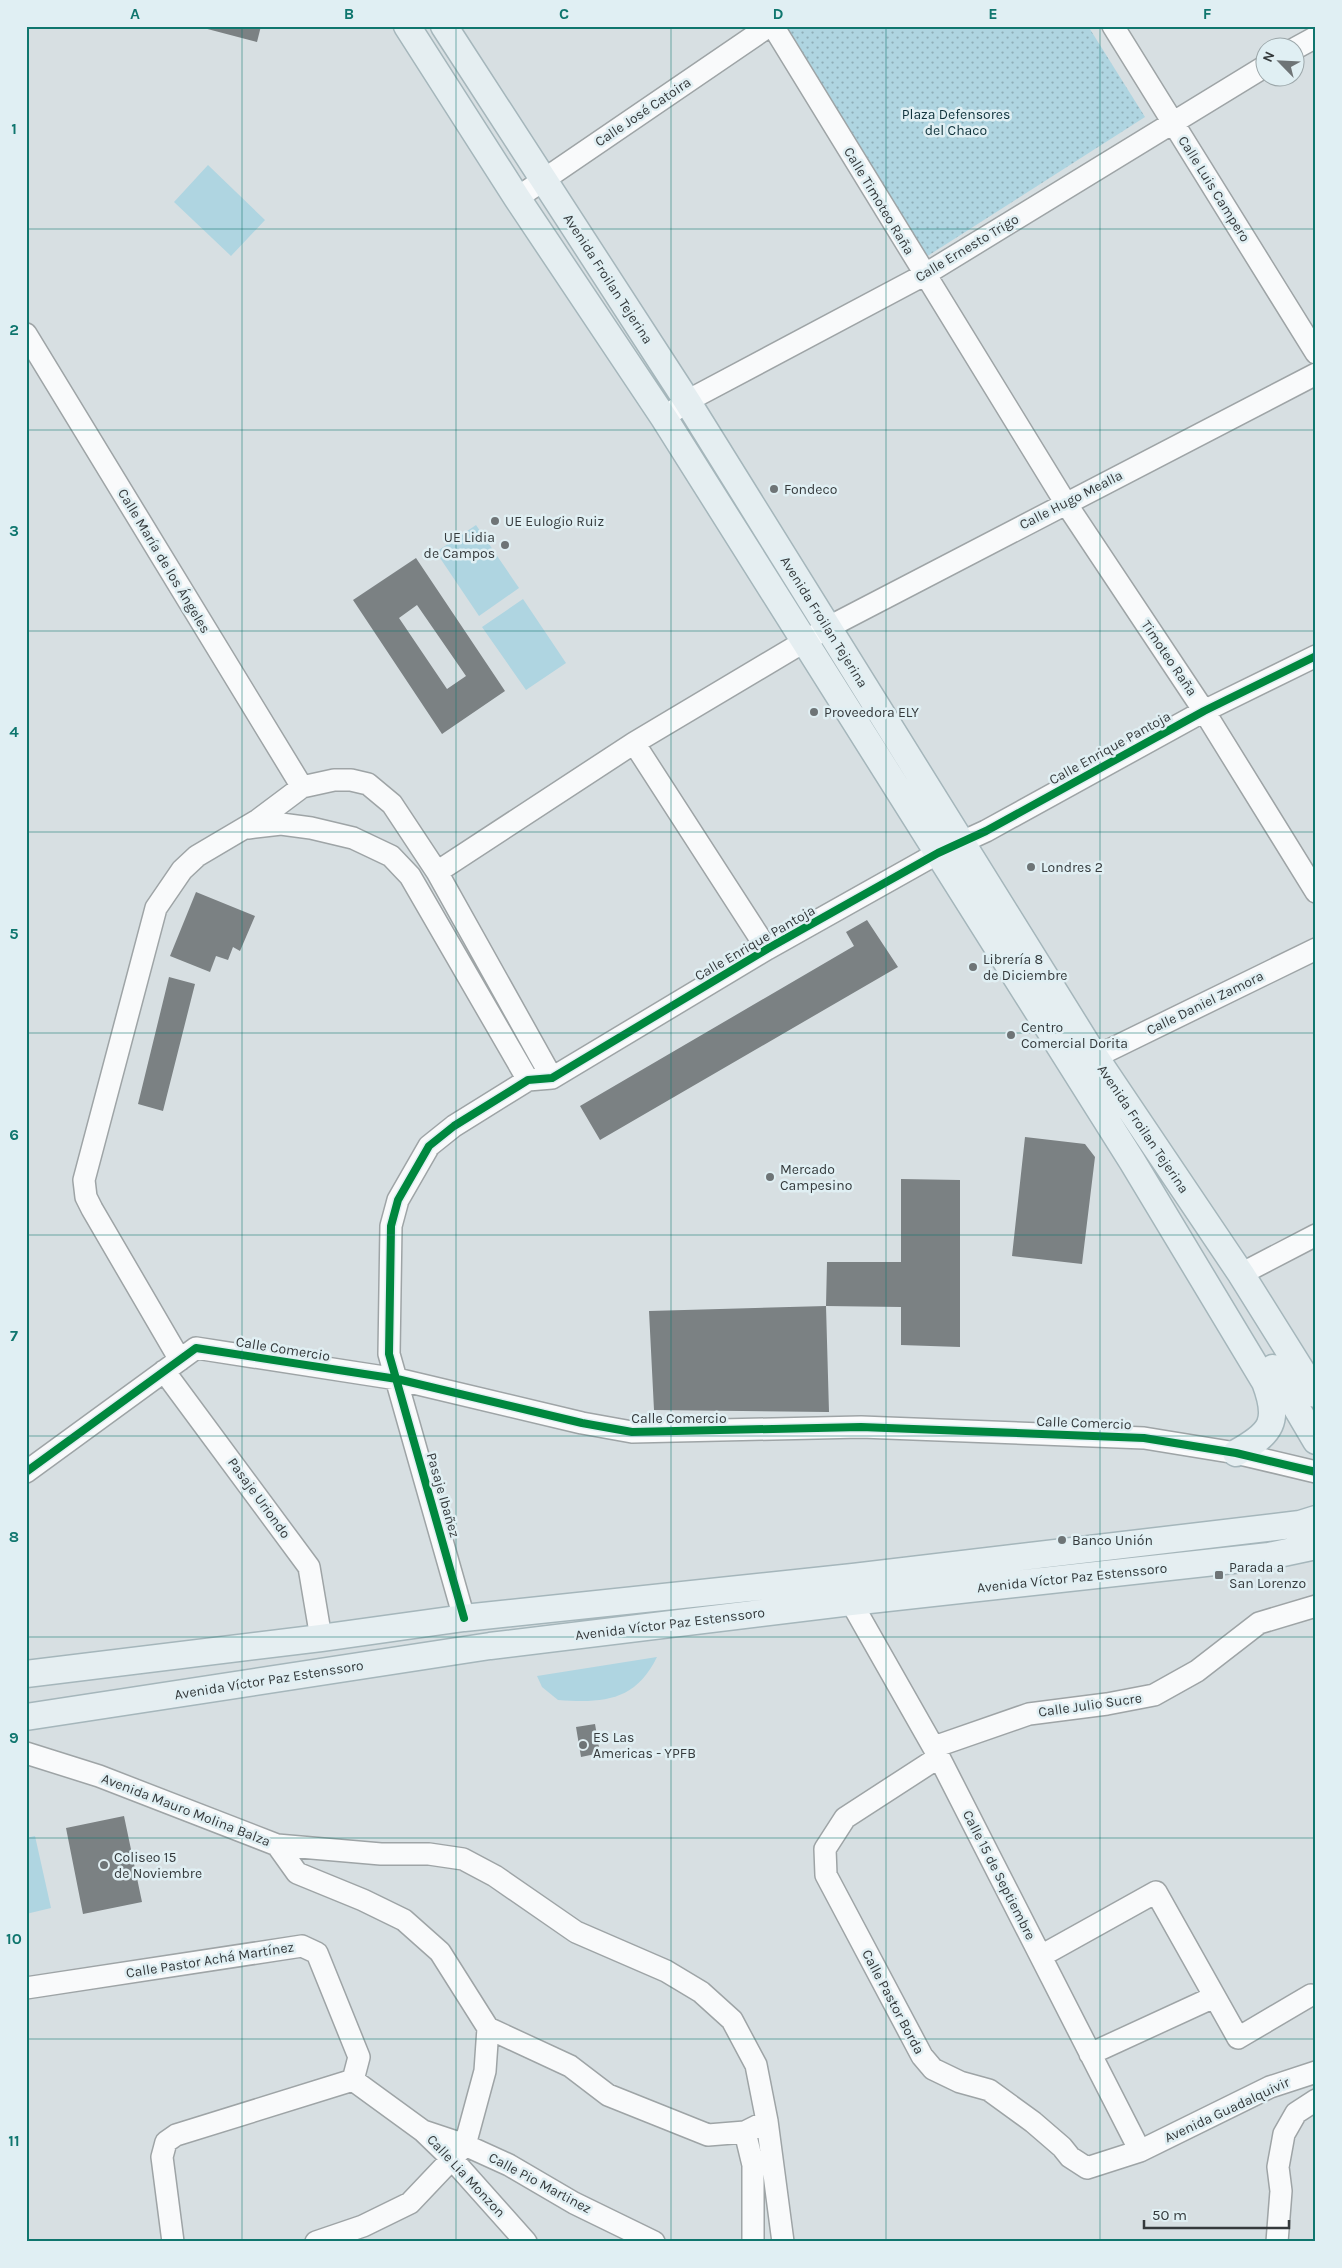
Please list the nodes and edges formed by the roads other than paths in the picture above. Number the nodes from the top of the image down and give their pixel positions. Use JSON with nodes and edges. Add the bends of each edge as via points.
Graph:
{"nodes":[{"id":1,"x":406,"y":26,"type":"edge"},
{"id":2,"x":444,"y":26,"type":"edge"},
{"id":3,"x":771,"y":26,"type":"edge"},
{"id":4,"x":1113,"y":26,"type":"edge"},
{"id":5,"x":1316,"y":36,"type":"edge"},
{"id":6,"x":1304,"y":43,"type":"edge"},
{"id":7,"x":1254,"y":73,"type":"edge"},
{"id":8,"x":1172,"y":122,"type":"junction"},
{"id":9,"x":544,"y":179,"type":"junction"},
{"id":10,"x":517,"y":198,"type":"junction"},
{"id":11,"x":924,"y":275,"type":"junction"},
{"id":12,"x":26,"y":334,"type":"edge"},
{"id":13,"x":1316,"y":353,"type":"edge"},
{"id":14,"x":1316,"y":374,"type":"edge"},
{"id":15,"x":687,"y":401,"type":"junction"},
{"id":16,"x":664,"y":418,"type":"junction"},
{"id":17,"x":1065,"y":502,"type":"junction"},
{"id":18,"x":827,"y":628,"type":"junction"},
{"id":19,"x":804,"y":641,"type":"junction"},
{"id":20,"x":1316,"y":656,"type":"edge"},
{"id":21,"x":1204,"y":711,"type":"junction"},
{"id":22,"x":634,"y":743,"type":"junction"},
{"id":23,"x":302,"y":788,"type":"junction"},
{"id":24,"x":245,"y":828,"type":"junction"},
{"id":25,"x":949,"y":848,"type":"junction"},
{"id":26,"x":437,"y":872,"type":"junction"},
{"id":27,"x":1316,"y":892,"type":"edge"},
{"id":28,"x":766,"y":949,"type":"junction"},
{"id":29,"x":1316,"y":949,"type":"edge"},
{"id":30,"x":1095,"y":1057,"type":"junction"},
{"id":31,"x":552,"y":1078,"type":"junction"},
{"id":32,"x":528,"y":1080,"type":"junction"},
{"id":33,"x":1132,"y":1161,"type":"junction"},
{"id":34,"x":1316,"y":1235,"type":"edge"},
{"id":35,"x":1242,"y":1274,"type":"junction"},
{"id":36,"x":172,"y":1366,"type":"junction"},
{"id":37,"x":397,"y":1379,"type":"junction"},
{"id":38,"x":1316,"y":1394,"type":"edge"},
{"id":39,"x":1316,"y":1441,"type":"edge"},
{"id":40,"x":1236,"y":1453,"type":"junction"},
{"id":41,"x":26,"y":1472,"type":"edge"},
{"id":42,"x":1316,"y":1472,"type":"edge"},
{"id":43,"x":1316,"y":1519,"type":"edge"},
{"id":44,"x":1316,"y":1546,"type":"edge"},
{"id":45,"x":851,"y":1602,"type":"junction"},
{"id":46,"x":1316,"y":1606,"type":"edge"},
{"id":47,"x":464,"y":1618,"type":"junction"},
{"id":48,"x":321,"y":1638,"type":"junction"},
{"id":49,"x":26,"y":1674,"type":"edge"},
{"id":50,"x":26,"y":1718,"type":"edge"},
{"id":51,"x":937,"y":1752,"type":"junction"},
{"id":52,"x":26,"y":1753,"type":"edge"},
{"id":53,"x":277,"y":1845,"type":"junction"},
{"id":54,"x":1041,"y":1956,"type":"junction"},
{"id":55,"x":26,"y":1988,"type":"edge"},
{"id":56,"x":1311,"y":1995,"type":"dead end"},
{"id":57,"x":1214,"y":1997,"type":"junction"},
{"id":58,"x":488,"y":2028,"type":"junction"},
{"id":59,"x":1090,"y":2054,"type":"junction"},
{"id":60,"x":1316,"y":2072,"type":"edge"},
{"id":61,"x":353,"y":2080,"type":"junction"},
{"id":62,"x":1316,"y":2100,"type":"edge"},
{"id":63,"x":767,"y":2121,"type":"junction"},
{"id":64,"x":423,"y":2131,"type":"joint"},
{"id":65,"x":745,"y":2132,"type":"junction"},
{"id":66,"x":1140,"y":2151,"type":"junction"},
{"id":67,"x":458,"y":2152,"type":"junction"},
{"id":68,"x":173,"y":2242,"type":"edge"},
{"id":69,"x":316,"y":2242,"type":"edge"},
{"id":70,"x":526,"y":2242,"type":"edge"},
{"id":71,"x":654,"y":2242,"type":"edge"},
{"id":72,"x":753,"y":2242,"type":"edge"},
{"id":73,"x":783,"y":2242,"type":"edge"},
{"id":74,"x":1278,"y":2242,"type":"edge"}],
"edges":[{"from":1,"to":10,"type":"main road","name":"Avenida Froilan Tejerina"},
{"from":2,"to":9,"type":"main road","name":"Avenida Froilan Tejerina"},
{"from":3,"to":9,"type":"street","name":"Calle José Catoira"},
{"from":3,"to":11,"type":"street","name":"Calle Timoteo Raña"},
{"from":4,"to":8,"type":"street","name":"Calle Luis Campero"},
{"from":5,"to":6,"type":"street"},
{"from":7,"to":8,"type":"street","name":"Calle Ernesto Trigo"},
{"from":8,"to":11,"type":"street","name":"Calle Ernesto Trigo"},
{"from":8,"to":13,"type":"street","name":"Calle Luis Campero"},
{"from":9,"to":10,"type":"street","name":"Calle José Catoira"},
{"from":9,"to":15,"type":"main road","name":"Avenida Froilan Tejerina"},
{"from":10,"to":16,"type":"main road","name":"Avenida Froilan Tejerina"},
{"from":11,"to":15,"type":"street","name":"Calle Ernesto Trigo"},
{"from":11,"to":17,"type":"street","name":"Calle Timoteo Raña"},
{"from":12,"to":23,"type":"street","name":"Calle María de los Ángeles"},
{"from":14,"to":17,"type":"street","name":"Calle Hugo Mealla"},
{"from":15,"to":16,"type":"street","name":"Calle Ernesto Trigo"},
{"from":15,"to":18,"type":"main road","name":"Avenida Froilan Tejerina"},
{"from":16,"to":19,"type":"main road","name":"Avenida Froilan Tejerina"},
{"from":17,"to":18,"type":"street","name":"Calle Hugo Mealla"},
{"from":17,"to":21,"type":"street","name":"Timoteo Raña"},
{"from":18,"to":19,"type":"street","name":"Calle Hugo Mealla"},
{"from":18,"to":25,"type":"main road","name":"Avenida Froilan Tejerina"},
{"from":19,"to":22,"type":"street","name":"Calle Hugo Mealla"},
{"from":19,"to":25,"type":"main road","name":"Avenida Froilan Tejerina"},
{"from":20,"to":21,"type":"street","name":"Calle Enrique Pantoja"},
{"from":21,"to":25,"type":"street","name":"Calle Enrique Pantoja"},
{"from":21,"to":27,"type":"street","name":"Timoteo Raña"},
{"from":22,"to":26,"type":"street","name":"Calle Hugo Mealla"},
{"from":22,"to":28,"type":"street"},
{"from":23,"to":24,"type":"street","name":"Pasaje Uriondo"},
{"from":23,"to":26,"type":"street","via":[[334,780],[368,784],[392,804]]},
{"from":24,"to":32,"type":"street","via":[[281,824],[311,828],[353,838],[391,856],[410,876]]},
{"from":24,"to":36,"type":"street","name":"Pasaje Uriondo","via":[[197,856],[182,870],[156,908],[84,1180],[86,1197]]},
{"from":25,"to":28,"type":"street","name":"Calle Enrique Pantoja"},
{"from":25,"to":30,"type":"main road","name":"Avenida Froilan Tejerina"},
{"from":25,"to":33,"type":"main road","name":"Avenida Froilan Tejerina"},
{"from":26,"to":31,"type":"street"},
{"from":28,"to":31,"type":"street","name":"Calle Enrique Pantoja"},
{"from":29,"to":30,"type":"street","name":"Calle Daniel Zamora"},
{"from":30,"to":35,"type":"main road","name":"Avenida Froilan Tejerina"},
{"from":31,"to":32,"type":"street","name":"Calle Enrique Pantoja"},
{"from":32,"to":37,"type":"street","name":"Calle Enrique Pantoja","via":[[454,1126],[429,1146],[398,1200],[391,1226],[389,1268],[389,1354]]},
{"from":33,"to":39,"type":"main road","via":[[1159,1181]]},
{"from":33,"to":40,"type":"main road","name":"Avenida Froilan Tejerina","via":[[1265,1382],[1273,1404],[1270,1425],[1260,1440]]},
{"from":34,"to":35,"type":"street"},
{"from":35,"to":38,"type":"main road","name":"Avenida Froilan Tejerina"},
{"from":36,"to":37,"type":"street","name":"Calle Comercio","via":[[196,1348]]},
{"from":36,"to":41,"type":"street","name":"Calle Comercio"},
{"from":36,"to":48,"type":"street","name":"Pasaje Uriondo","via":[[309,1567]]},
{"from":37,"to":40,"type":"street","name":"Calle Comercio","via":[[632,1432],[861,1427],[1144,1438]]},
{"from":37,"to":47,"type":"street","name":"Pasaje Ibañez"},
{"from":40,"to":42,"type":"street","name":"Calle Comercio"},
{"from":43,"to":47,"type":"main road","name":"Avenida Víctor Paz Estenssoro","via":[[1300,1524],[853,1577]]},
{"from":44,"to":45,"type":"main road","name":"Avenida Víctor Paz Estenssoro","via":[[1270,1556]]},
{"from":45,"to":50,"type":"main road","name":"Avenida Víctor Paz Estenssoro","via":[[490,1646]]},
{"from":45,"to":51,"type":"street","name":"Calle 15 de Septiembre"},
{"from":46,"to":51,"type":"street","name":"Calle Julio Sucre","via":[[1259,1623],[1198,1672],[1154,1695],[1029,1714]]},
{"from":47,"to":48,"type":"main road","name":"Avenida Víctor Paz Estenssoro"},
{"from":48,"to":49,"type":"main road","name":"Avenida Víctor Paz Estenssoro"},
{"from":51,"to":54,"type":"street","name":"Calle 15 de Septiembre"},
{"from":51,"to":66,"type":"street","name":"Calle Pastor Borda","via":[[845,1818],[825,1849],[826,1875],[922,2056],[933,2070],[989,2090],[1087,2168]]},
{"from":52,"to":53,"type":"street","name":"Avenida Mauro Molina Balza","via":[[100,1776]]},
{"from":53,"to":58,"type":"street","via":[[298,1873],[404,1920],[440,1952]]},
{"from":53,"to":63,"type":"street","name":"Avenida Mauro Molina Balza","via":[[381,1854],[430,1854],[463,1859],[494,1876],[576,1932],[666,1971],[701,1992],[732,2020],[756,2065]]},
{"from":54,"to":57,"type":"street","via":[[1156,1892]]},
{"from":54,"to":59,"type":"street","name":"Calle 15 de Septiembre"},
{"from":55,"to":61,"type":"street","name":"Calle Pastor Achá Martínez","via":[[302,1946],[317,1953],[359,2057]]},
{"from":56,"to":57,"type":"street","via":[[1238,2038]]},
{"from":57,"to":59,"type":"street"},
{"from":58,"to":65,"type":"street","via":[[570,2066],[608,2095],[632,2106],[708,2135]]},
{"from":58,"to":67,"type":"street","via":[[485,2071]]},
{"from":59,"to":66,"type":"street","name":"Calle 15 de Septiembre"},
{"from":60,"to":66,"type":"street","name":"Avenida Guadalquivir","via":[[1270,2087]]},
{"from":61,"to":64,"type":"street","name":"Calle Lia Monzon"},
{"from":61,"to":68,"type":"street","via":[[176,2135],[166,2142],[162,2157]]},
{"from":62,"to":74,"type":"street","via":[[1296,2113],[1284,2134],[1278,2167]]},
{"from":63,"to":65,"type":"street"},
{"from":63,"to":73,"type":"street","name":"Avenida Mauro Molina Balza"},
{"from":64,"to":67,"type":"street","name":"Calle Pio Martinez"},
{"from":65,"to":72,"type":"street","via":[[752,2165]]},
{"from":67,"to":69,"type":"street","via":[[410,2202],[363,2226]]},
{"from":67,"to":70,"type":"street","name":"Calle Lia Monzon"},
{"from":67,"to":71,"type":"street","name":"Calle Pio Martinez","via":[[509,2165],[574,2203]]}]}
